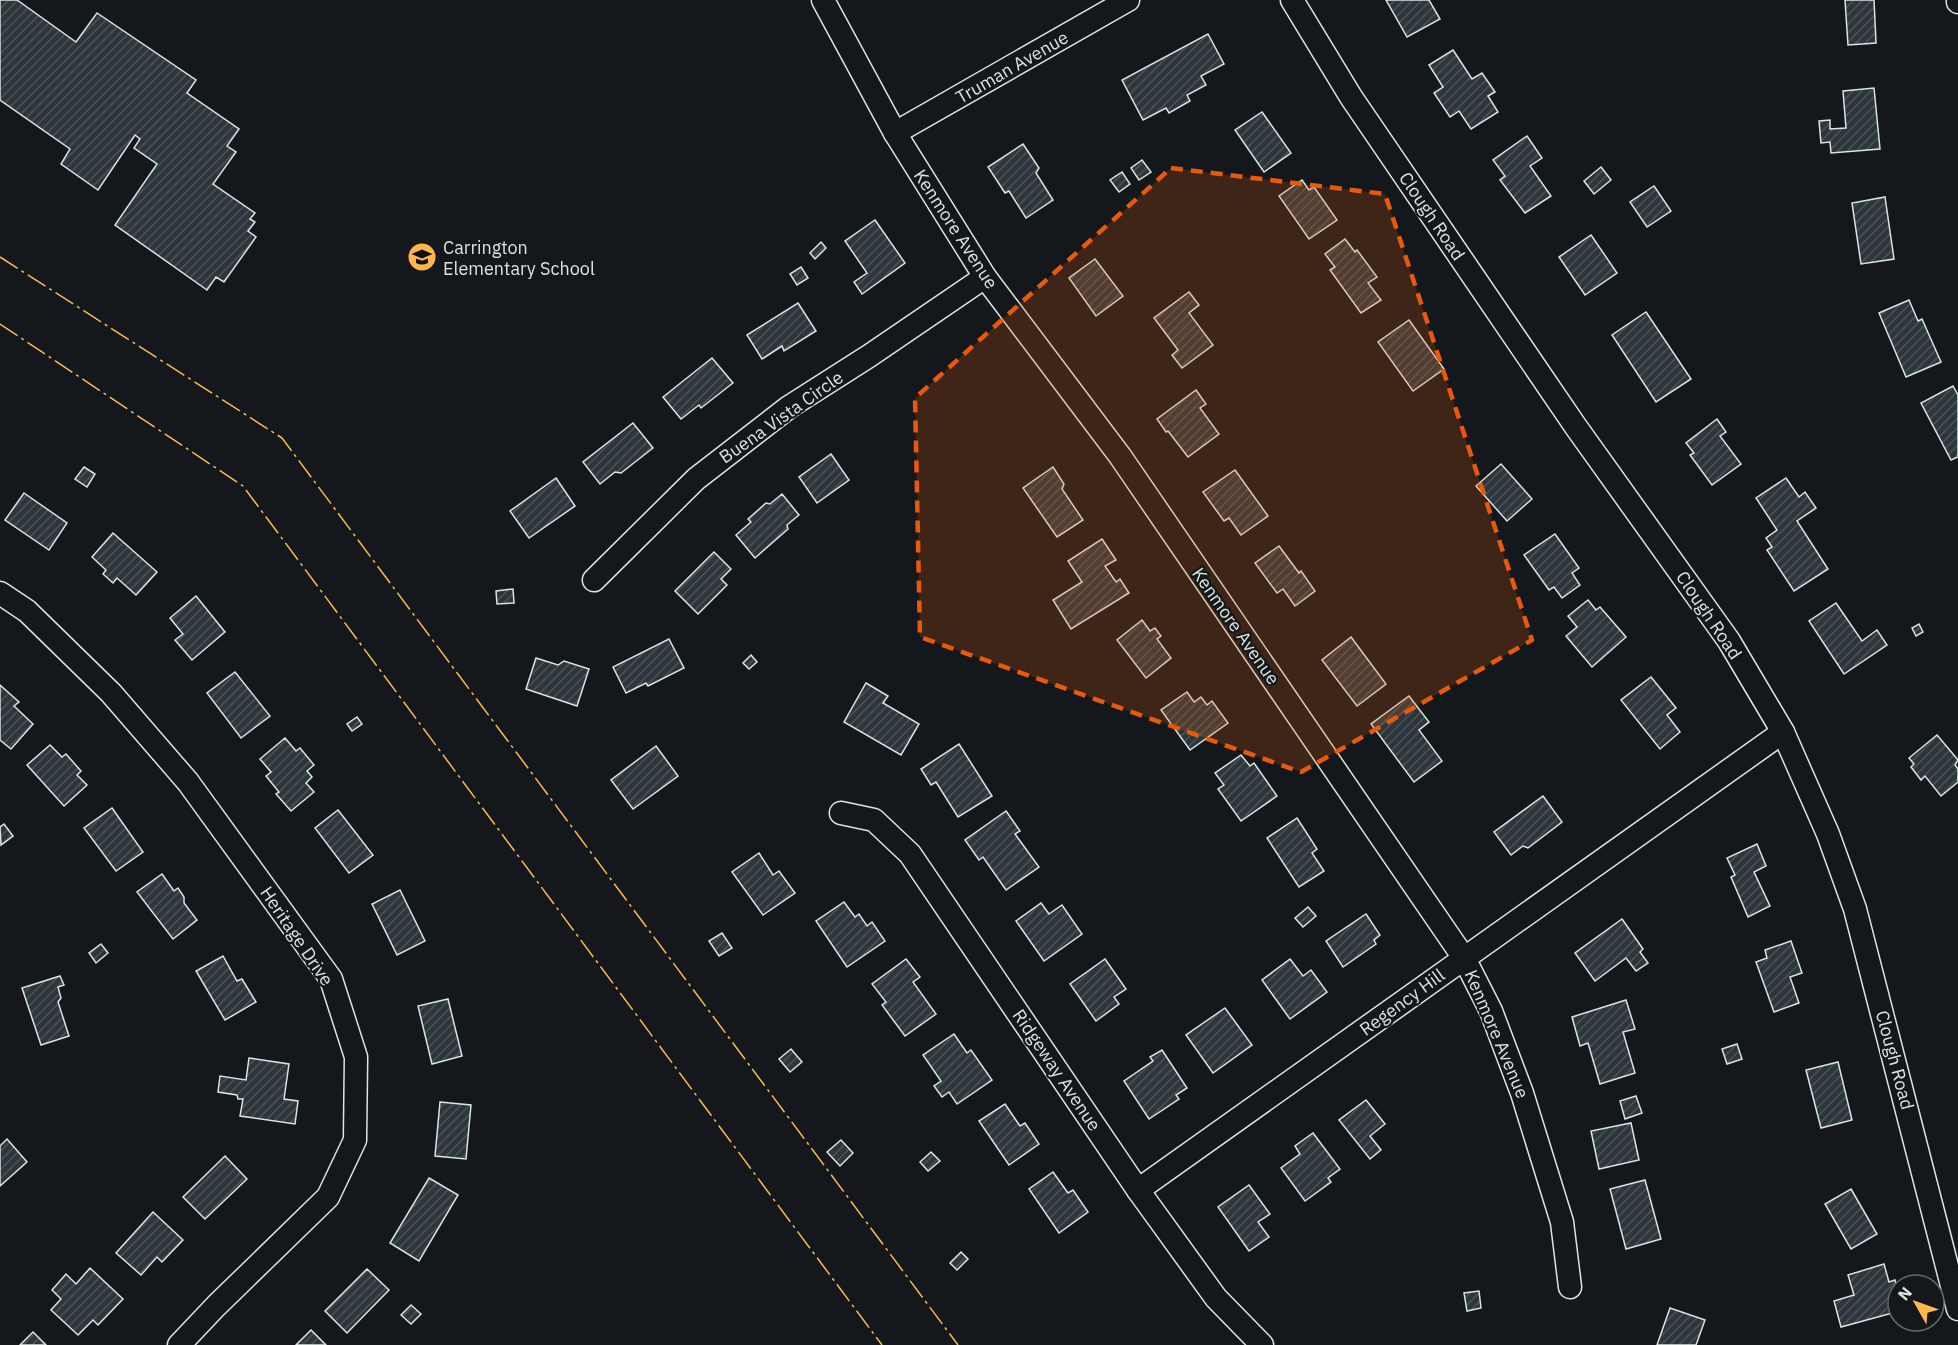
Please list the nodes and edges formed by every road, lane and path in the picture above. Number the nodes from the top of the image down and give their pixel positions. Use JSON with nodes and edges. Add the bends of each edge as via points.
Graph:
{"nodes":[{"id":1,"x":823,"y":0,"type":"edge"},
{"id":2,"x":1128,"y":0,"type":"edge"},
{"id":3,"x":1292,"y":0,"type":"edge"},
{"id":4,"x":895,"y":133,"type":"junction"},
{"id":5,"x":985,"y":277,"type":"junction"},
{"id":6,"x":594,"y":579,"type":"dead end"},
{"id":7,"x":0,"y":593,"type":"edge"},
{"id":8,"x":1783,"y":732,"type":"junction"},
{"id":9,"x":841,"y":813,"type":"dead end"},
{"id":10,"x":1464,"y":958,"type":"junction"},
{"id":11,"x":1138,"y":1190,"type":"junction"},
{"id":12,"x":1570,"y":1287,"type":"dead end"},
{"id":13,"x":1958,"y":1309,"type":"edge"},
{"id":14,"x":179,"y":1345,"type":"edge"},
{"id":15,"x":1262,"y":1345,"type":"edge"}],
"edges":[{"from":1,"to":4,"type":"street","name":"Kenmore Avenue"},
{"from":2,"to":4,"type":"street","name":"Truman Avenue"},
{"from":3,"to":8,"type":"street","name":"Clough Road","via":[[1351,98],[1576,428],[1728,641]]},
{"from":4,"to":5,"type":"street","name":"Kenmore Avenue"},
{"from":5,"to":6,"type":"street","name":"Buena Vista Circle","via":[[789,407],[696,479]]},
{"from":5,"to":10,"type":"street","name":"Kenmore Avenue","via":[[1120,456]]},
{"from":7,"to":14,"type":"street","name":"Heritage Drive","via":[[27,611],[111,693],[188,782],[331,979],[356,1057],[355,1140],[328,1197]]},
{"from":8,"to":10,"type":"street","name":"Regency Hill"},
{"from":8,"to":13,"type":"street","name":"Clough Road","via":[[1828,834],[1855,909]]},
{"from":9,"to":11,"type":"street","name":"Ridgeway Avenue","via":[[874,820],[910,854]]},
{"from":10,"to":11,"type":"street","name":"Regency Hill"},
{"from":10,"to":12,"type":"street","name":"Kenmore Avenue","via":[[1491,1011],[1522,1093],[1562,1222]]},
{"from":11,"to":15,"type":"street","name":"Ridgeway Avenue","via":[[1216,1298]]}]}
